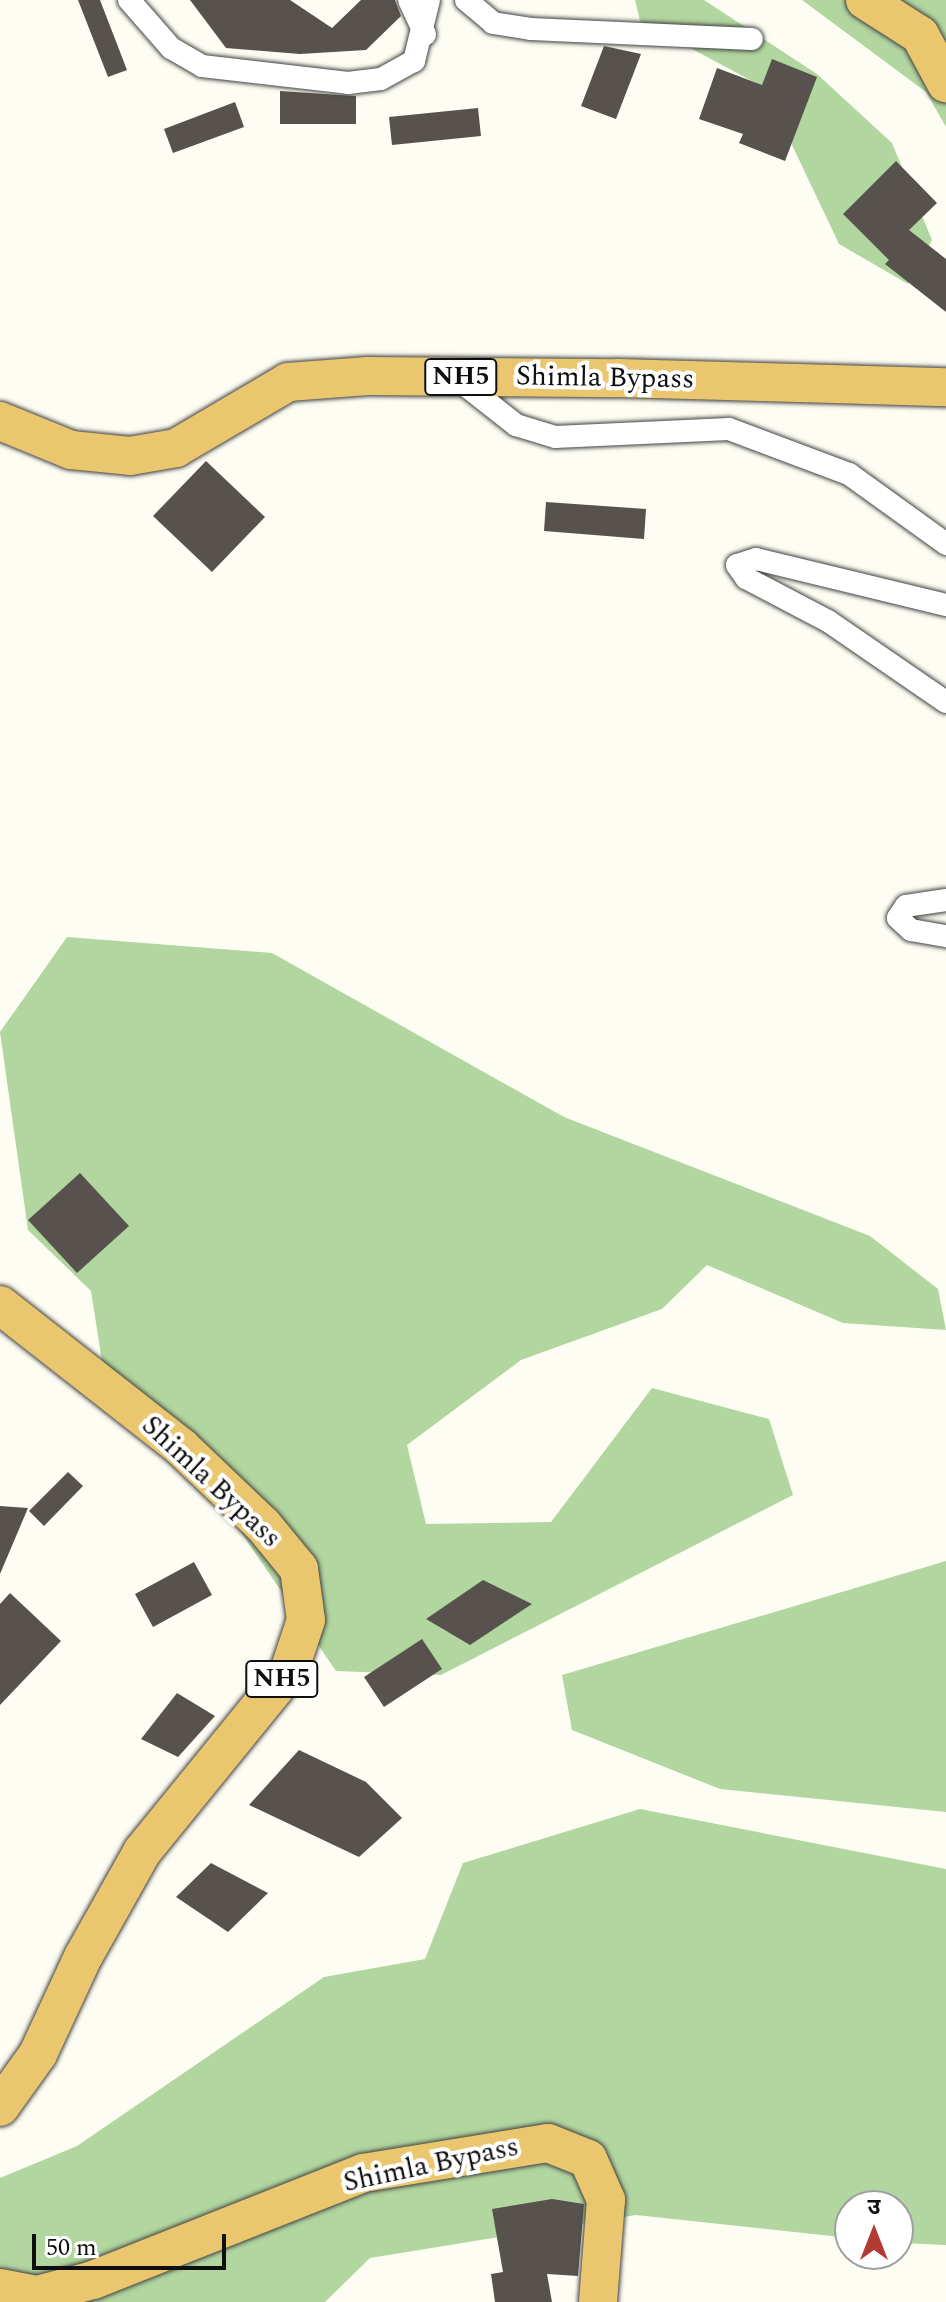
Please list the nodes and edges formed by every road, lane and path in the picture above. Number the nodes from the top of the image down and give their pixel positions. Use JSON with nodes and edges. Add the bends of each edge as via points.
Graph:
{"nodes":[{"id":1,"x":129,"y":0,"type":"edge"},
{"id":2,"x":409,"y":0,"type":"edge"},
{"id":3,"x":429,"y":0,"type":"edge"},
{"id":4,"x":466,"y":0,"type":"edge"},
{"id":5,"x":865,"y":0,"type":"edge"},
{"id":6,"x":425,"y":36,"type":"junction"},
{"id":7,"x":752,"y":39,"type":"dead end"},
{"id":8,"x":946,"y":83,"type":"edge"},
{"id":9,"x":455,"y":377,"type":"junction"},
{"id":10,"x":946,"y":387,"type":"edge"},
{"id":11,"x":0,"y":421,"type":"edge"},
{"id":12,"x":946,"y":544,"type":"edge"},
{"id":13,"x":946,"y":605,"type":"edge"},
{"id":14,"x":946,"y":702,"type":"edge"},
{"id":15,"x":946,"y":900,"type":"edge"},
{"id":16,"x":946,"y":936,"type":"edge"},
{"id":17,"x":0,"y":1305,"type":"edge"},
{"id":18,"x":0,"y":2107,"type":"edge"},
{"id":19,"x":0,"y":2288,"type":"edge"},
{"id":20,"x":598,"y":2302,"type":"edge"}],
"edges":[{"from":1,"to":6,"type":"street","via":[[171,48],[202,66],[255,76],[348,83],[381,79],[414,61]]},
{"from":2,"to":6,"type":"street"},
{"from":3,"to":6,"type":"street"},
{"from":4,"to":7,"type":"street","via":[[493,23],[531,29]]},
{"from":5,"to":8,"type":"highway","via":[[920,35]]},
{"from":9,"to":10,"type":"highway","name":"Shimla Bypass","number":"NH5"},
{"from":9,"to":11,"type":"highway","name":"Shimla Bypass","number":"NH5","via":[[288,382],[176,448],[130,456],[71,450]]},
{"from":9,"to":12,"type":"street","via":[[516,425],[555,437],[729,429],[849,474]]},
{"from":13,"to":14,"type":"street","via":[[756,559],[737,565],[746,578],[839,627]]},
{"from":15,"to":16,"type":"street","via":[[906,906],[898,918],[911,930]]},
{"from":17,"to":18,"type":"highway","name":"Shimla Bypass","number":"NH5","via":[[181,1447],[263,1525],[299,1569],[306,1620],[289,1671],[142,1852],[38,2054]]},
{"from":19,"to":20,"type":"highway","name":"Shimla Bypass","via":[[37,2295],[93,2280],[363,2173],[548,2143],[588,2159],[606,2200]]}]}
